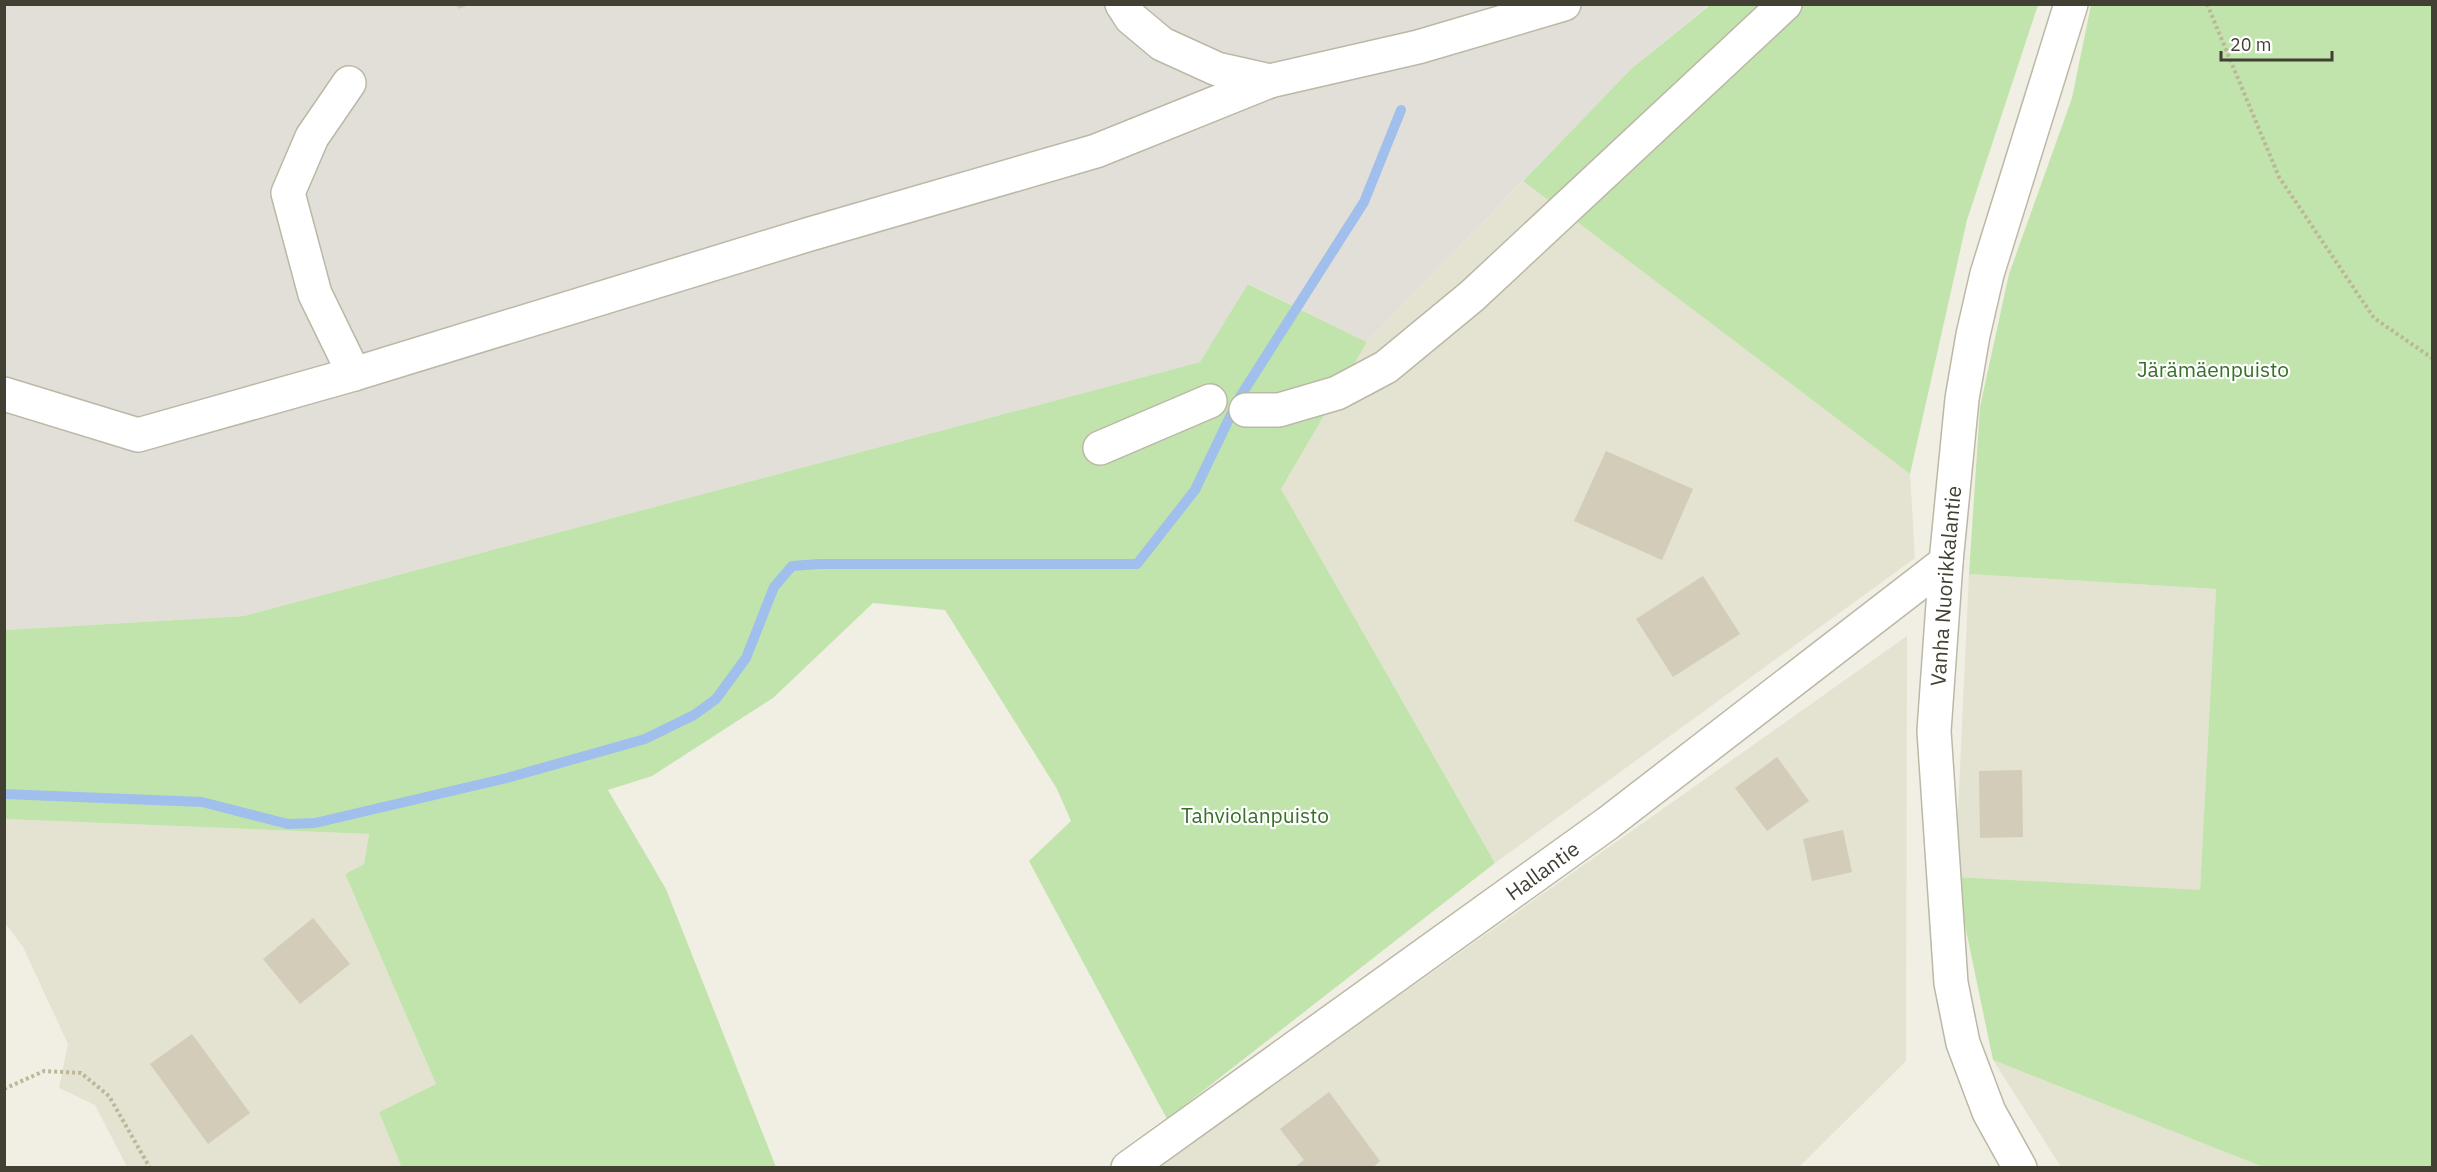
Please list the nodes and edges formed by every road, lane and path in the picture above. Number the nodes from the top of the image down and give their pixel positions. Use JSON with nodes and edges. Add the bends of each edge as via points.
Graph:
{"nodes":[{"id":1,"x":1122,"y":4,"type":"edge"},
{"id":2,"x":1564,"y":4,"type":"edge"},
{"id":3,"x":1785,"y":4,"type":"edge"},
{"id":4,"x":2071,"y":4,"type":"edge"},
{"id":5,"x":2207,"y":4,"type":"edge"},
{"id":6,"x":1269,"y":81,"type":"junction"},
{"id":7,"x":349,"y":83,"type":"dead end"},
{"id":8,"x":2433,"y":358,"type":"edge"},
{"id":9,"x":354,"y":374,"type":"junction"},
{"id":10,"x":4,"y":394,"type":"edge"},
{"id":11,"x":1210,"y":401,"type":"dead end"},
{"id":12,"x":1246,"y":410,"type":"dead end"},
{"id":13,"x":1100,"y":448,"type":"dead end"},
{"id":14,"x":1946,"y":562,"type":"junction"},
{"id":15,"x":4,"y":1089,"type":"edge"},
{"id":16,"x":150,"y":1167,"type":"edge"},
{"id":17,"x":1128,"y":1167,"type":"edge"},
{"id":18,"x":2020,"y":1167,"type":"edge"}],
"edges":[{"from":1,"to":6,"type":"street","via":[[1131,18],[1162,44],[1217,69]]},
{"from":2,"to":6,"type":"street","via":[[1418,46]]},
{"from":3,"to":12,"type":"street","via":[[1472,296],[1386,367],[1337,393],[1279,410]]},
{"from":4,"to":14,"type":"street","name":"Vanha Nuorikkalantie","via":[[1987,274],[1973,335],[1962,399]]},
{"from":5,"to":8,"type":"path","via":[[2279,177],[2374,318]]},
{"from":6,"to":9,"type":"street","via":[[1096,151]]},
{"from":7,"to":9,"type":"street","via":[[312,136],[288,193],[315,294]]},
{"from":9,"to":10,"type":"street","via":[[138,435]]},
{"from":11,"to":13,"type":"street"},
{"from":14,"to":17,"type":"street","name":"Hallantie","via":[[1608,822]]},
{"from":14,"to":18,"type":"street","name":"Vanha Nuorikkalantie","via":[[1934,731],[1951,983],[1963,1043],[1989,1112]]},
{"from":15,"to":16,"type":"path","via":[[44,1071],[81,1073],[109,1096]]}]}
